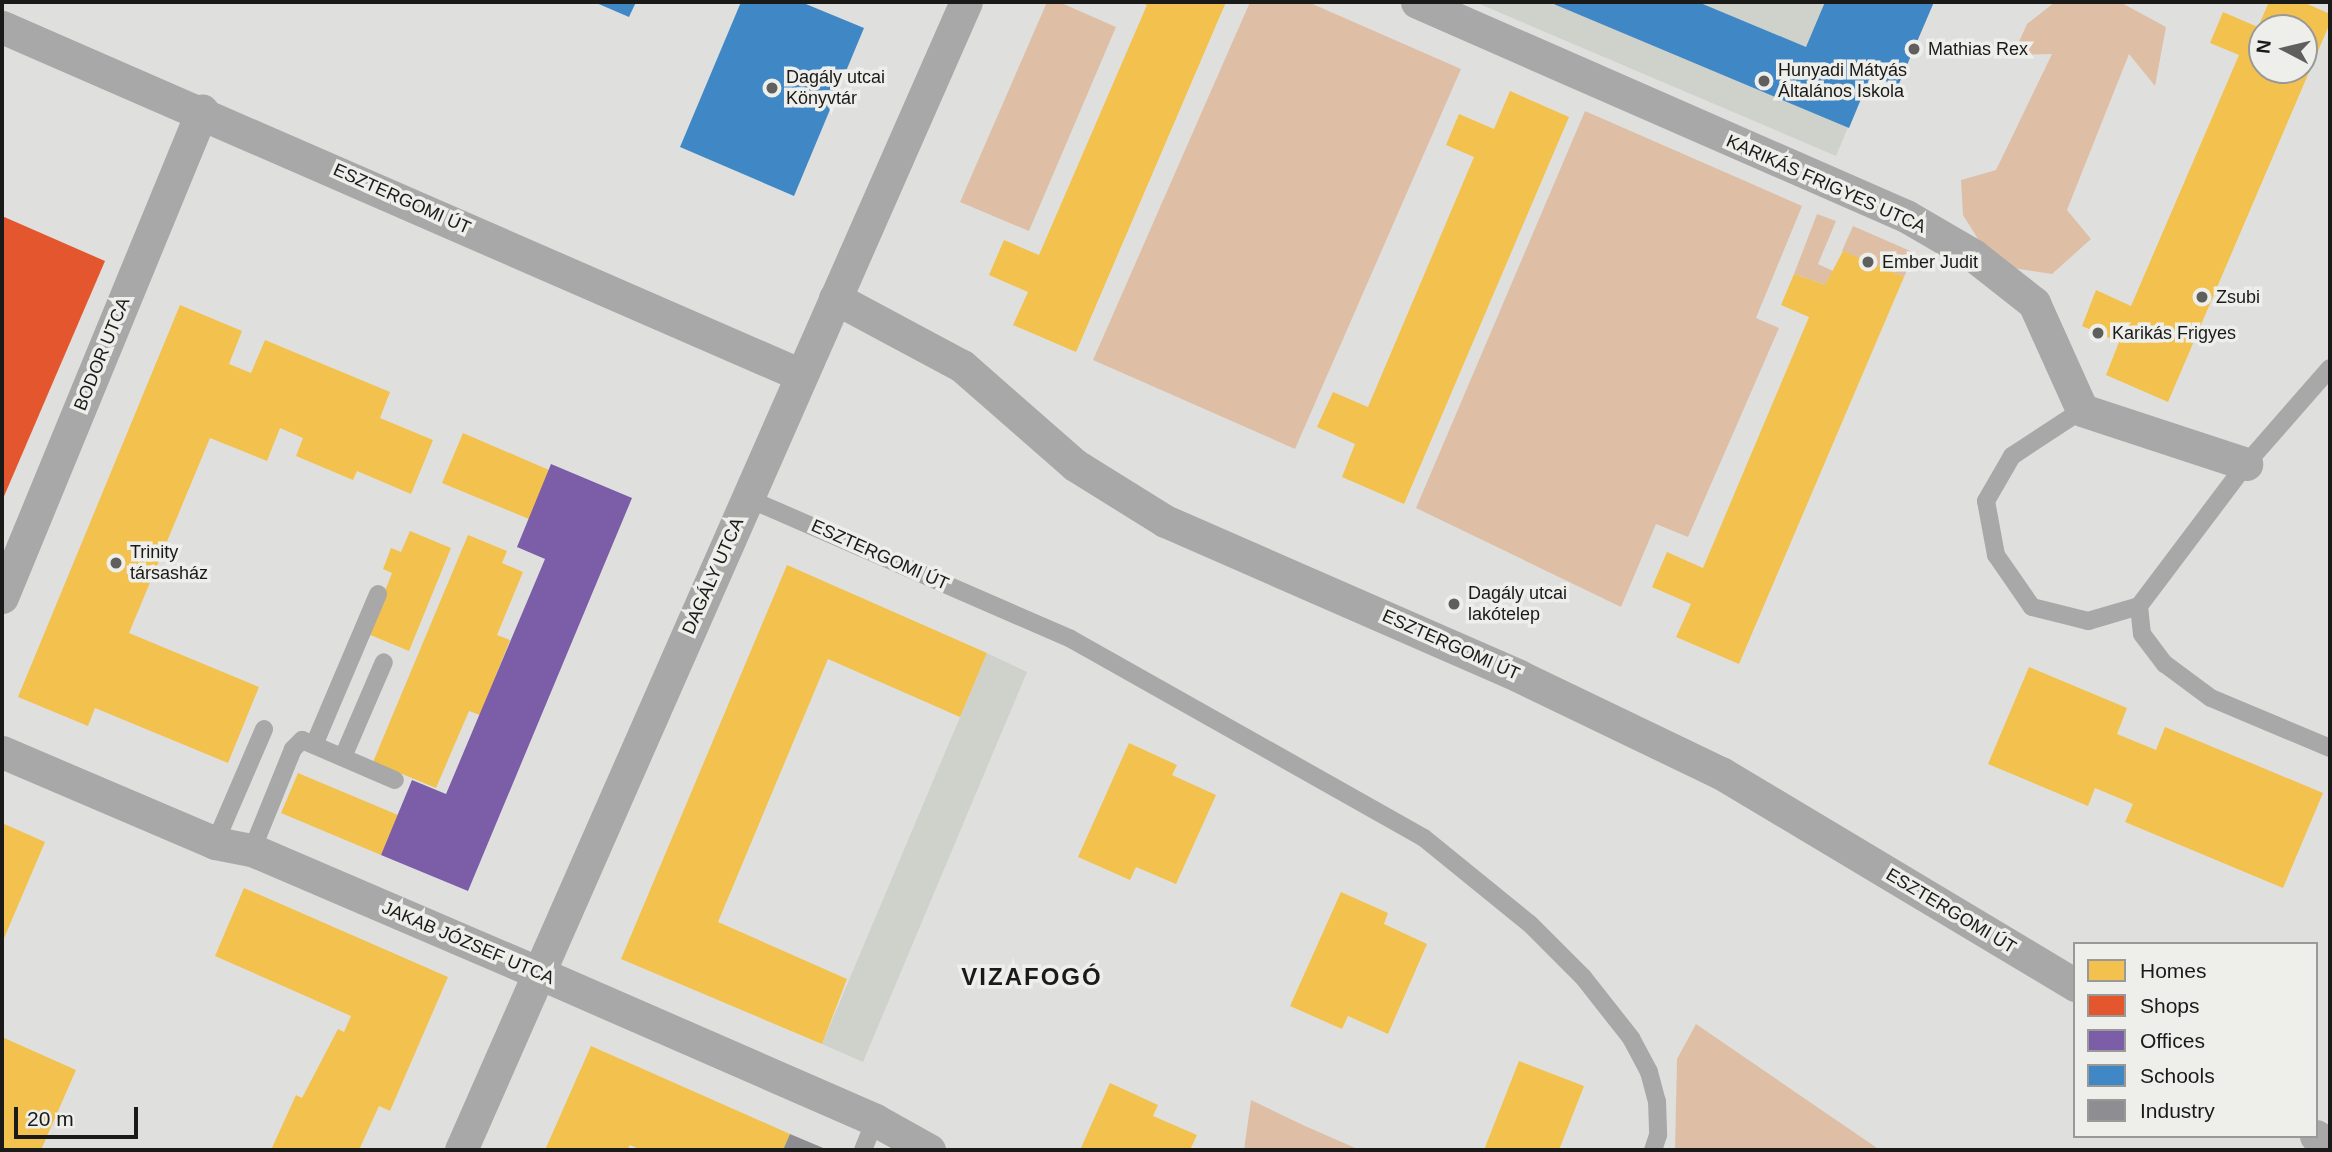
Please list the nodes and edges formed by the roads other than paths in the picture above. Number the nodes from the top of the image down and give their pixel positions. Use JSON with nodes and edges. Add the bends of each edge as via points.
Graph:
{"nodes":[{"id":1,"x":966,"y":2,"type":"edge"},
{"id":2,"x":1417,"y":2,"type":"edge"},
{"id":3,"x":2,"y":27,"type":"edge"},
{"id":4,"x":202,"y":111,"type":"junction"},
{"id":5,"x":835,"y":298,"type":"junction"},
{"id":6,"x":2330,"y":368,"type":"edge"},
{"id":7,"x":802,"y":375,"type":"junction"},
{"id":8,"x":2082,"y":410,"type":"junction"},
{"id":9,"x":2246,"y":464,"type":"junction"},
{"id":10,"x":747,"y":498,"type":"junction"},
{"id":11,"x":378,"y":594,"type":"dead end"},
{"id":12,"x":2,"y":597,"type":"edge"},
{"id":13,"x":2139,"y":606,"type":"junction"},
{"id":14,"x":384,"y":662,"type":"dead end"},
{"id":15,"x":264,"y":729,"type":"dead end"},
{"id":16,"x":314,"y":745,"type":"junction"},
{"id":17,"x":2330,"y":748,"type":"edge"},
{"id":18,"x":2,"y":752,"type":"edge"},
{"id":19,"x":343,"y":757,"type":"junction"},
{"id":20,"x":395,"y":780,"type":"dead end"},
{"id":21,"x":215,"y":843,"type":"junction"},
{"id":22,"x":252,"y":850,"type":"junction"},
{"id":23,"x":539,"y":973,"type":"junction"},
{"id":24,"x":2073,"y":984,"type":"edge"},
{"id":25,"x":875,"y":1120,"type":"junction"},
{"id":26,"x":461,"y":1150,"type":"edge"},
{"id":27,"x":863,"y":1150,"type":"edge"},
{"id":28,"x":929,"y":1150,"type":"edge"},
{"id":29,"x":1653,"y":1150,"type":"edge"}],
"edges":[{"from":1,"to":5,"type":"street","name":"DAGÁLY UTCA"},
{"from":2,"to":8,"type":"street","name":"KARIKÁS FRIGYES UTCA","via":[[1906,216],[1973,254],[2034,303]]},
{"from":3,"to":4,"type":"street","name":"ESZTERGOMI ÚT"},
{"from":4,"to":7,"type":"street","name":"ESZTERGOMI ÚT"},
{"from":4,"to":12,"type":"street","name":"BODOR UTCA"},
{"from":5,"to":7,"type":"street","name":"DAGÁLY UTCA"},
{"from":5,"to":24,"type":"street","name":"ESZTERGOMI ÚT","via":[[961,366],[1076,465],[1166,521],[1481,659],[1721,773]]},
{"from":6,"to":9,"type":"lane"},
{"from":7,"to":10,"type":"street","name":"DAGÁLY UTCA"},
{"from":8,"to":9,"type":"street"},
{"from":8,"to":13,"type":"lane","via":[[2012,456],[1986,501],[1996,555],[2032,607],[2088,621]]},
{"from":9,"to":13,"type":"lane"},
{"from":10,"to":23,"type":"street","name":"DAGÁLY UTCA"},
{"from":10,"to":29,"type":"lane","name":"ESZTERGOMI ÚT","via":[[1071,639],[1424,838],[1530,924],[1583,977],[1631,1038],[1649,1072],[1657,1101],[1658,1135]]},
{"from":11,"to":16,"type":"lane"},
{"from":13,"to":17,"type":"lane","via":[[2142,634],[2165,664],[2211,698]]},
{"from":14,"to":19,"type":"lane"},
{"from":15,"to":21,"type":"lane"},
{"from":16,"to":19,"type":"lane"},
{"from":16,"to":22,"type":"lane","via":[[302,740],[293,749]]},
{"from":18,"to":21,"type":"street","name":"JAKAB JÓZSEF UTCA"},
{"from":19,"to":20,"type":"lane"},
{"from":21,"to":22,"type":"street","name":"JAKAB JÓZSEF UTCA"},
{"from":22,"to":23,"type":"street","name":"JAKAB JÓZSEF UTCA"},
{"from":23,"to":25,"type":"street","name":"JAKAB JÓZSEF UTCA"},
{"from":23,"to":26,"type":"street","name":"DAGÁLY UTCA"},
{"from":25,"to":27,"type":"lane"},
{"from":25,"to":28,"type":"street","name":"JAKAB JÓZSEF UTCA"}]}
